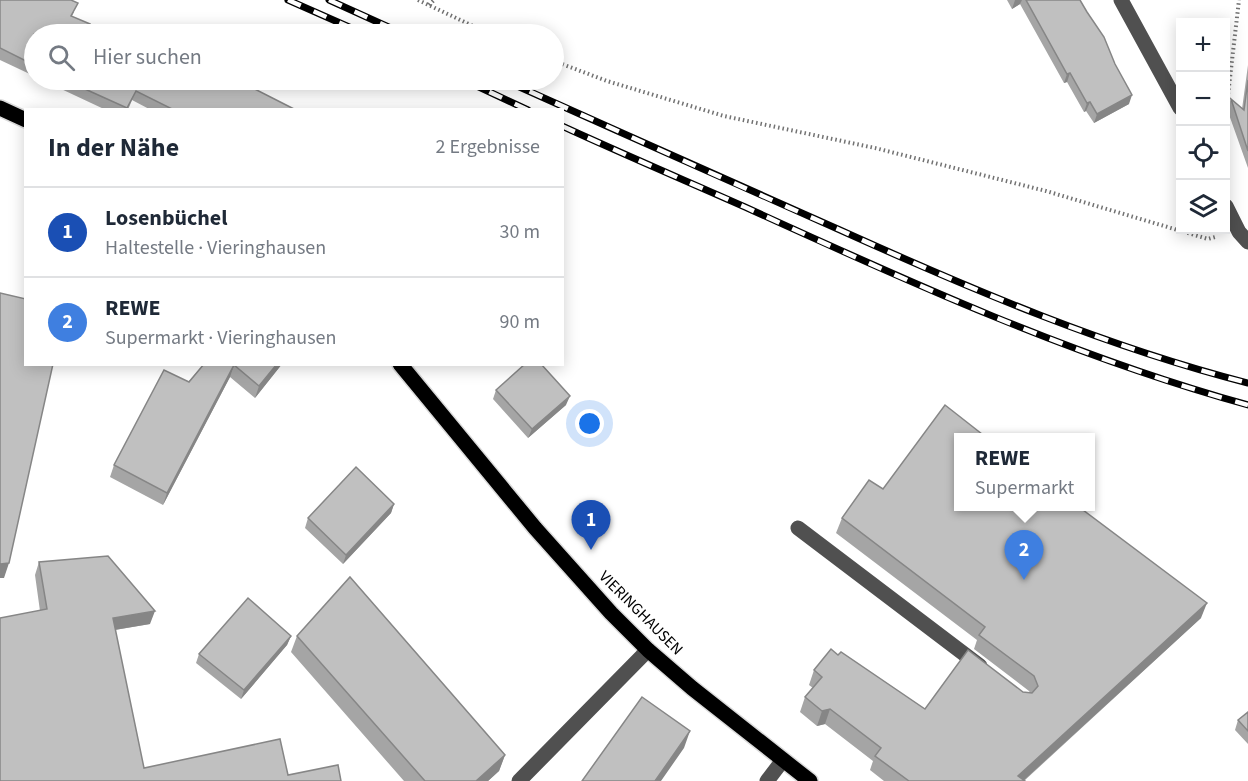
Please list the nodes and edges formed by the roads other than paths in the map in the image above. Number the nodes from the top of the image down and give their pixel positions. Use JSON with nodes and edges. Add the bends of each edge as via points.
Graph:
{"nodes":[{"id":1,"x":1121,"y":0,"type":"edge"},
{"id":2,"x":1176,"y":101,"type":"edge"},
{"id":3,"x":0,"y":108,"type":"edge"},
{"id":4,"x":24,"y":119,"type":"edge"},
{"id":5,"x":1230,"y":213,"type":"edge"},
{"id":6,"x":1243,"y":237,"type":"edge"},
{"id":7,"x":402,"y":366,"type":"edge"},
{"id":8,"x":798,"y":528,"type":"dead end"},
{"id":9,"x":648,"y":650,"type":"junction"},
{"id":10,"x":995,"y":678,"type":"edge"},
{"id":11,"x":783,"y":760,"type":"junction"},
{"id":12,"x":519,"y":781,"type":"edge"},
{"id":13,"x":767,"y":781,"type":"edge"},
{"id":14,"x":810,"y":781,"type":"edge"}],
"edges":[{"from":1,"to":2,"type":"street"},
{"from":3,"to":4,"type":"main road"},
{"from":5,"to":6,"type":"street"},
{"from":7,"to":9,"type":"main road","name":"VIERINGHAUSEN","via":[[536,528]]},
{"from":8,"to":10,"type":"street"},
{"from":9,"to":11,"type":"main road","name":"VIERINGHAUSEN"},
{"from":9,"to":12,"type":"street"},
{"from":11,"to":13,"type":"street"},
{"from":11,"to":14,"type":"main road","name":"VIERINGHAUSEN"}]}
